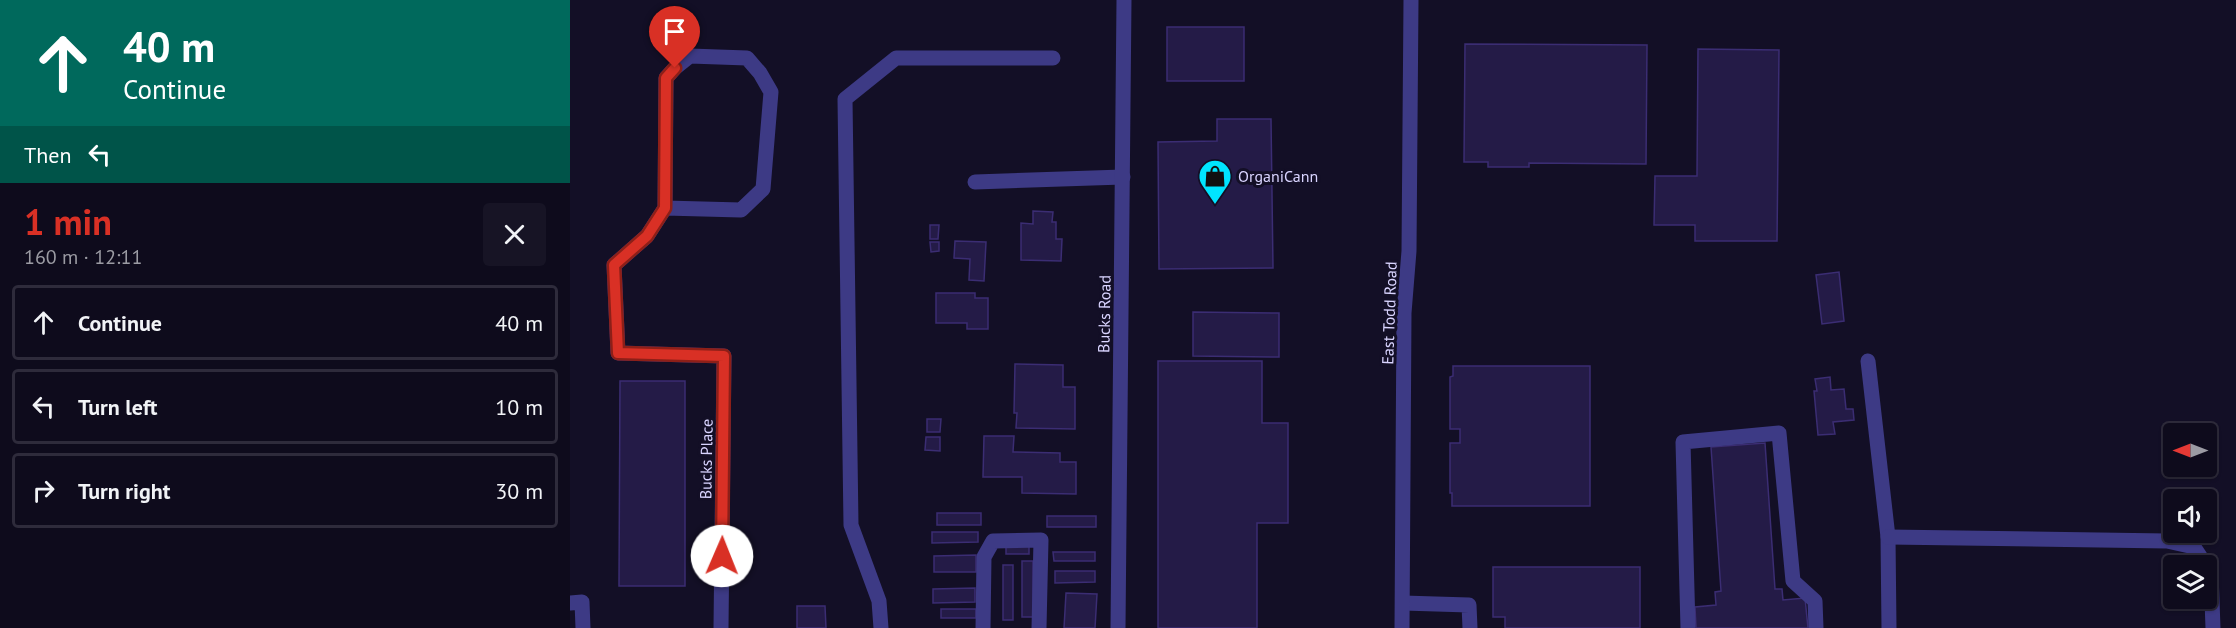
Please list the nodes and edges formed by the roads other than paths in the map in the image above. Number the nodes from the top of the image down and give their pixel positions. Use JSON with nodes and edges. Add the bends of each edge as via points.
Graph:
{"nodes":[{"id":1,"x":1125,"y":0,"type":"edge"},
{"id":2,"x":1411,"y":0,"type":"edge"},
{"id":3,"x":1053,"y":58,"type":"dead end"},
{"id":4,"x":1123,"y":177,"type":"junction"},
{"id":5,"x":975,"y":182,"type":"dead end"},
{"id":6,"x":665,"y":208,"type":"junction"},
{"id":7,"x":1868,"y":361,"type":"dead end"},
{"id":8,"x":1888,"y":537,"type":"junction"},
{"id":9,"x":570,"y":603,"type":"edge"},
{"id":10,"x":1403,"y":603,"type":"junction"},
{"id":11,"x":583,"y":628,"type":"edge"},
{"id":12,"x":721,"y":628,"type":"edge"},
{"id":13,"x":881,"y":628,"type":"edge"},
{"id":14,"x":983,"y":628,"type":"edge"},
{"id":15,"x":1039,"y":628,"type":"edge"},
{"id":16,"x":1118,"y":628,"type":"edge"},
{"id":17,"x":1402,"y":628,"type":"edge"},
{"id":18,"x":1470,"y":628,"type":"edge"},
{"id":19,"x":1688,"y":628,"type":"edge"},
{"id":20,"x":1816,"y":628,"type":"edge"},
{"id":21,"x":1889,"y":628,"type":"edge"},
{"id":22,"x":2213,"y":628,"type":"edge"}],
"edges":[{"from":1,"to":4,"type":"street","name":"Bucks Road"},
{"from":2,"to":10,"type":"street","name":"East Todd Road"},
{"from":3,"to":13,"type":"street","via":[[896,58],[845,99],[851,525],[879,602]]},
{"from":4,"to":5,"type":"street"},
{"from":4,"to":16,"type":"street","name":"Bucks Road"},
{"from":6,"to":6,"type":"street","via":[[666,78],[690,56],[747,58],[771,92],[763,189],[741,210]]},
{"from":6,"to":12,"type":"street","name":"Bucks Place","via":[[647,236],[614,265],[618,353],[724,356]]},
{"from":7,"to":8,"type":"street"},
{"from":8,"to":21,"type":"street"},
{"from":8,"to":22,"type":"street","via":[[2167,541],[2194,547],[2211,573]]},
{"from":9,"to":11,"type":"street","via":[[582,602]]},
{"from":10,"to":17,"type":"street","name":"East Todd Road"},
{"from":10,"to":18,"type":"street","via":[[1469,605]]},
{"from":14,"to":15,"type":"street","via":[[984,557],[993,542],[1041,540]]},
{"from":19,"to":20,"type":"street","via":[[1683,442],[1779,433],[1793,581],[1815,602]]}]}
